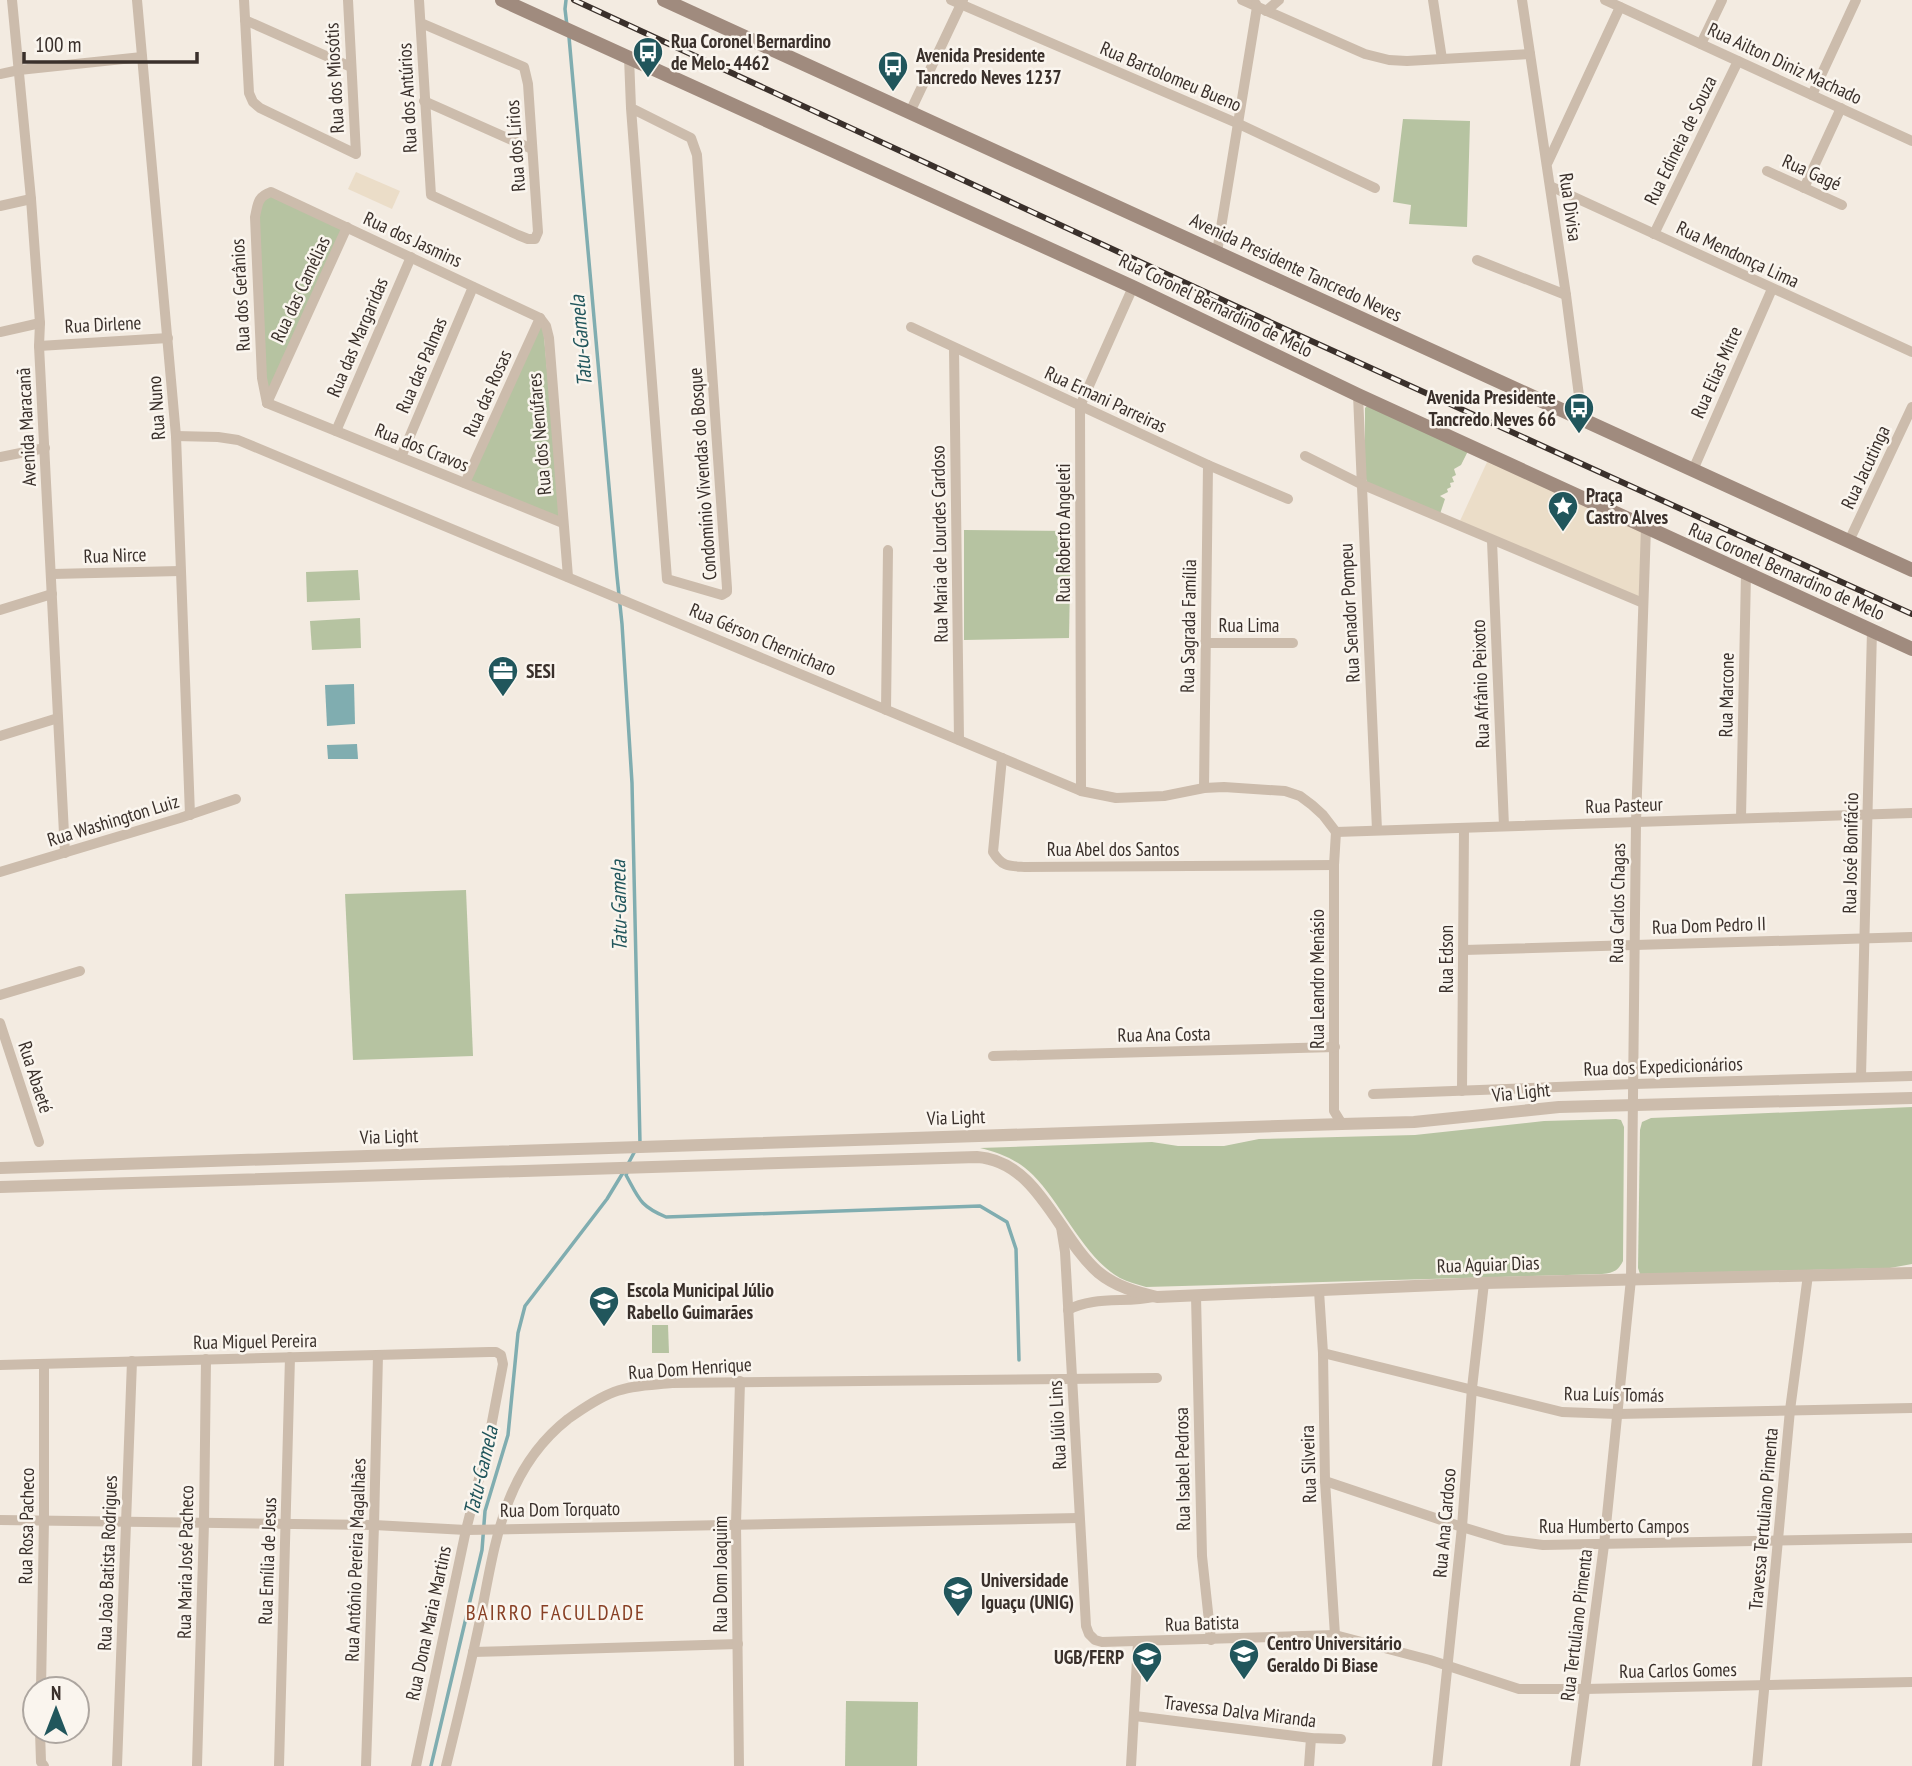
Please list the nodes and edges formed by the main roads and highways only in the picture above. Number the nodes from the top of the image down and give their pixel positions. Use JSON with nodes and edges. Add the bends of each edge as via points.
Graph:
{"nodes":[{"id":1,"x":502,"y":0,"type":"edge"},
{"id":2,"x":664,"y":0,"type":"edge"},
{"id":3,"x":1912,"y":570,"type":"edge"},
{"id":4,"x":1912,"y":649,"type":"edge"}],
"edges":[{"from":1,"to":4,"type":"main road","name":"Rua Coronel Bernardino de Melo","via":[[1133,286]]},
{"from":2,"to":3,"type":"main road","name":"Avenida Presidente Tancredo Neves"}]}
